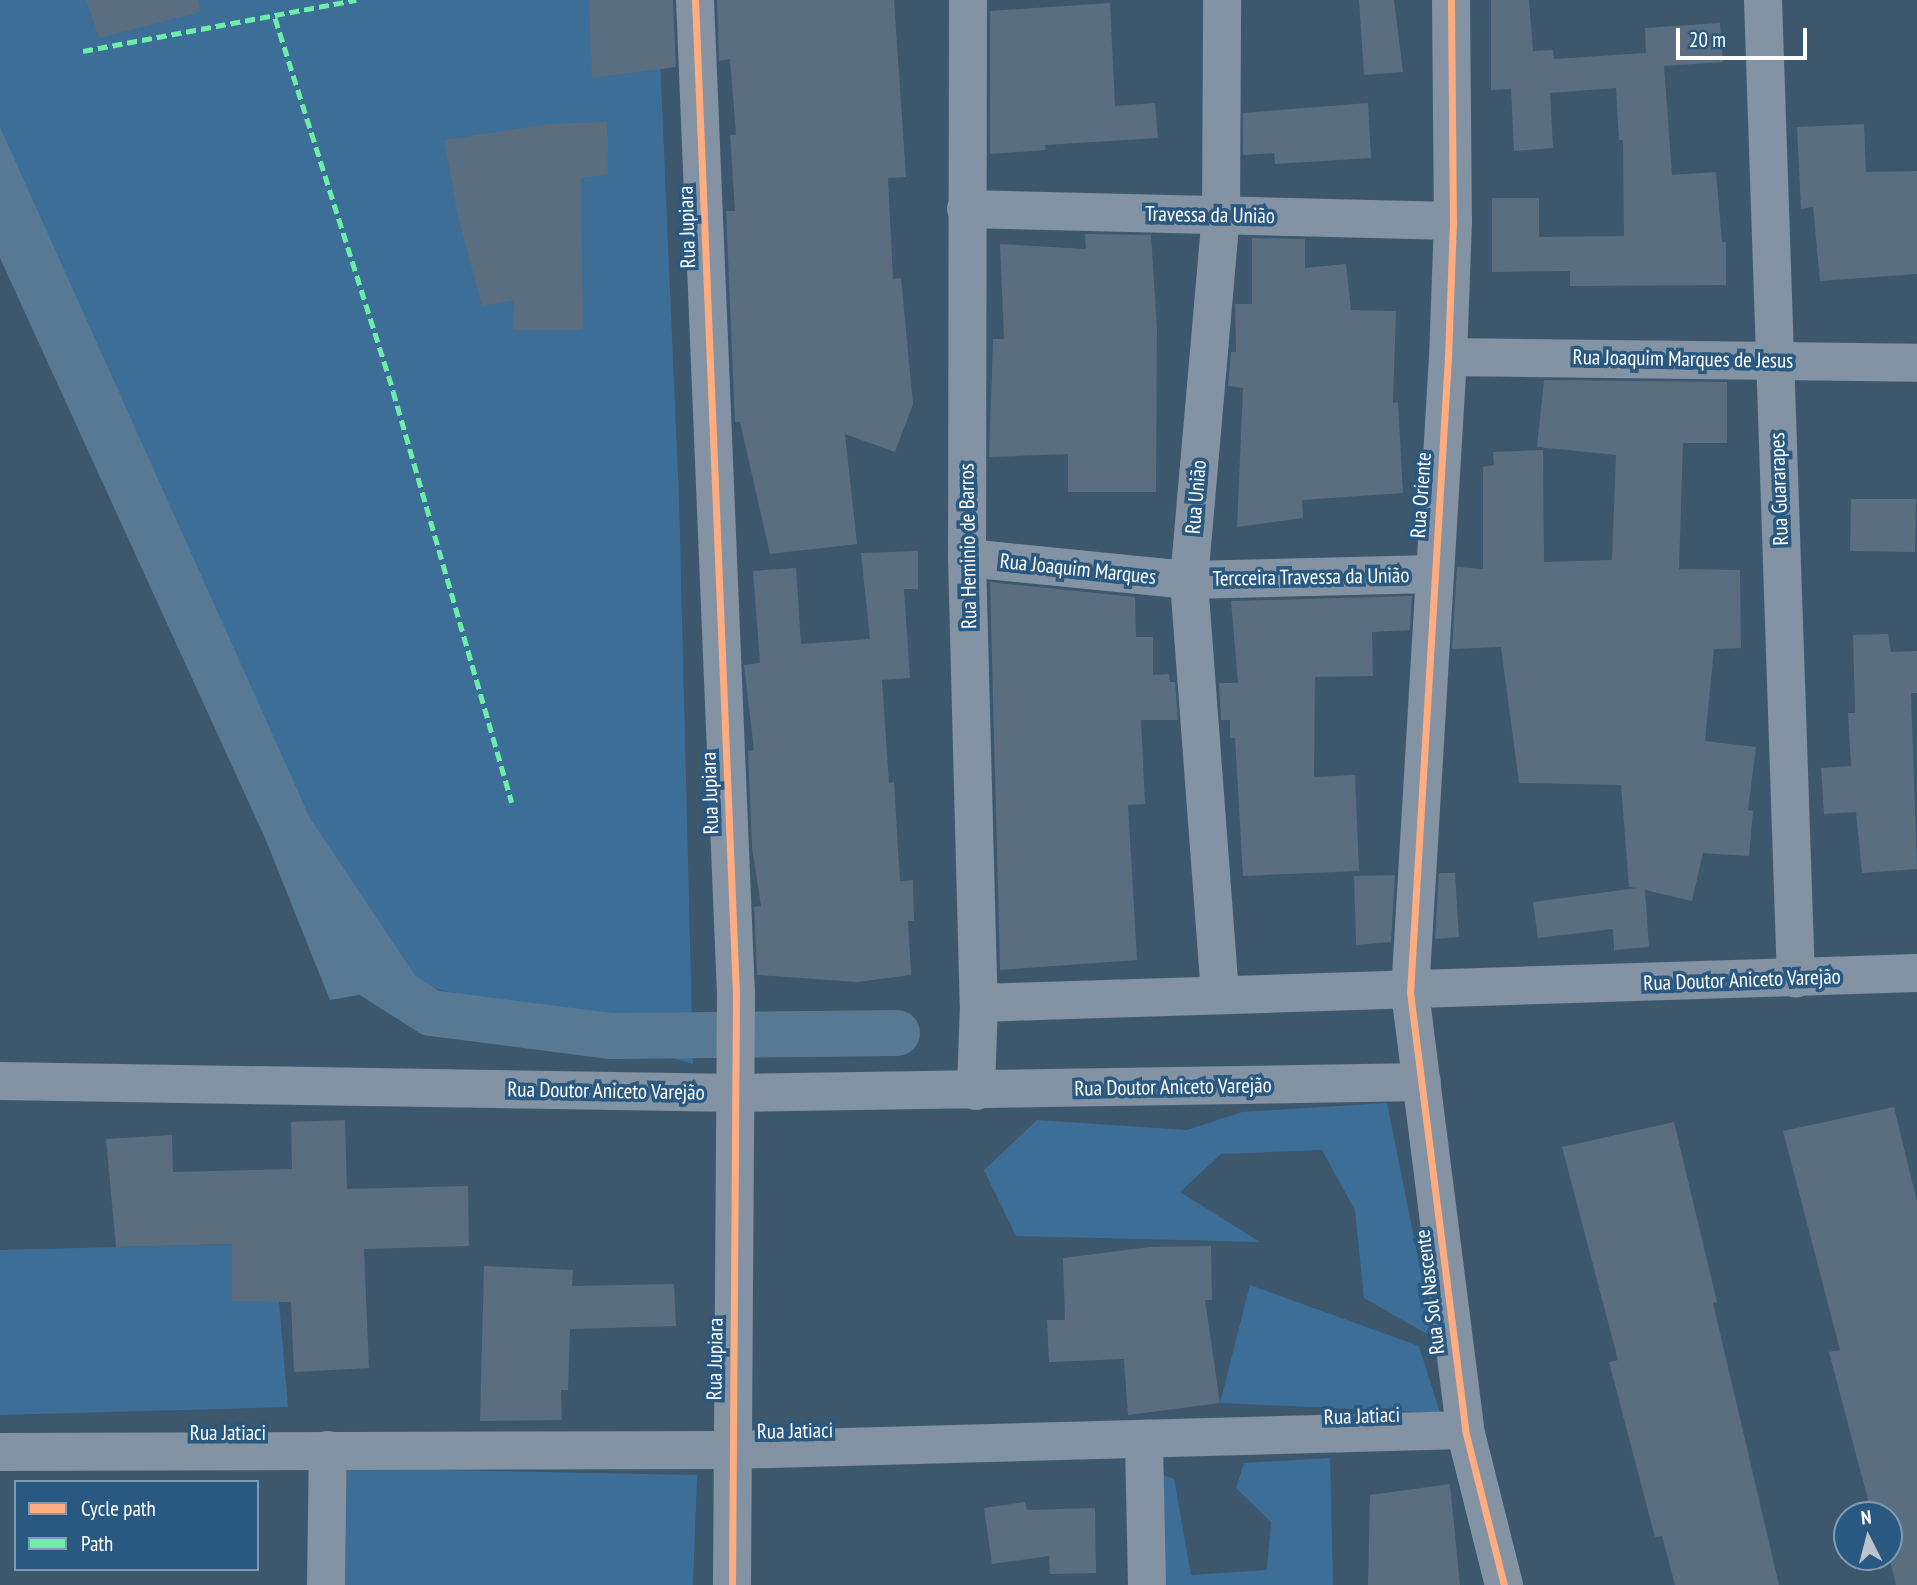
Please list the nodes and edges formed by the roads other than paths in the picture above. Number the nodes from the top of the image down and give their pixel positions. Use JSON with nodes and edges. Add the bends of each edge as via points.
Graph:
{"nodes":[{"id":1,"x":695,"y":0,"type":"edge"},
{"id":2,"x":968,"y":0,"type":"edge"},
{"id":3,"x":1222,"y":0,"type":"edge"},
{"id":4,"x":1451,"y":0,"type":"edge"},
{"id":5,"x":1763,"y":0,"type":"edge"},
{"id":6,"x":966,"y":209,"type":"junction"},
{"id":7,"x":1221,"y":215,"type":"junction"},
{"id":8,"x":1453,"y":221,"type":"junction"},
{"id":9,"x":1448,"y":358,"type":"junction"},
{"id":10,"x":1775,"y":360,"type":"junction"},
{"id":11,"x":1917,"y":363,"type":"edge"},
{"id":12,"x":967,"y":558,"type":"junction"},
{"id":13,"x":1433,"y":574,"type":"junction"},
{"id":14,"x":1189,"y":580,"type":"junction"},
{"id":15,"x":1917,"y":973,"type":"edge"},
{"id":16,"x":1797,"y":978,"type":"junction"},
{"id":17,"x":1220,"y":994,"type":"junction"},
{"id":18,"x":1410,"y":1000,"type":"junction"},
{"id":19,"x":978,"y":1012,"type":"junction"},
{"id":20,"x":1420,"y":1070,"type":"junction"},
{"id":21,"x":737,"y":1075,"type":"junction"},
{"id":22,"x":976,"y":1079,"type":"junction"},
{"id":23,"x":0,"y":1081,"type":"edge"},
{"id":24,"x":1465,"y":1430,"type":"junction"},
{"id":25,"x":1144,"y":1442,"type":"junction"},
{"id":26,"x":328,"y":1450,"type":"junction"},
{"id":27,"x":731,"y":1450,"type":"junction"},
{"id":28,"x":0,"y":1452,"type":"edge"},
{"id":29,"x":326,"y":1585,"type":"edge"},
{"id":30,"x":732,"y":1585,"type":"edge"},
{"id":31,"x":1147,"y":1585,"type":"edge"},
{"id":32,"x":1504,"y":1585,"type":"edge"}],
"edges":[{"from":1,"to":21,"type":"street","name":"Rua Jupiara"},
{"from":2,"to":6,"type":"street","name":"Rua Heminio de Barros"},
{"from":3,"to":7,"type":"street","name":"Rua União"},
{"from":4,"to":8,"type":"street","name":"Rua Oriente"},
{"from":5,"to":10,"type":"street","name":"Rua Guararapes"},
{"from":6,"to":7,"type":"street","name":"Travessa da União"},
{"from":6,"to":12,"type":"street","name":"Rua Heminio de Barros"},
{"from":7,"to":8,"type":"street","name":"Travessa da União"},
{"from":7,"to":14,"type":"street","name":"Rua União"},
{"from":8,"to":9,"type":"street","name":"Rua Oriente"},
{"from":9,"to":10,"type":"street","name":"Rua Joaquim Marques de Jesus"},
{"from":9,"to":13,"type":"street","name":"Rua Oriente"},
{"from":10,"to":11,"type":"street","name":"Rua Joaquim Marques de Jesus"},
{"from":10,"to":16,"type":"street","name":"Rua Guararapes"},
{"from":12,"to":14,"type":"street","name":"Rua Joaquim Marques"},
{"from":12,"to":19,"type":"street","name":"Rua Heminio de Barros"},
{"from":13,"to":14,"type":"street","name":"Tercceira Travessa da União"},
{"from":13,"to":18,"type":"street","name":"Rua Oriente"},
{"from":14,"to":17,"type":"street","name":"Rua União"},
{"from":15,"to":16,"type":"street","name":"Rua Doutor Aniceto Varejão"},
{"from":16,"to":18,"type":"street","name":"Rua Doutor Aniceto Varejão"},
{"from":17,"to":18,"type":"street","name":"Rua Doutor Aniceto Varejão"},
{"from":17,"to":19,"type":"street","name":"Rua Doutor Aniceto Varejão"},
{"from":18,"to":20,"type":"street","name":"Rua Sol Nascente"},
{"from":19,"to":22,"type":"street","name":"Rua Heminio de Barros"},
{"from":20,"to":22,"type":"street","name":"Rua Doutor Aniceto Varejão"},
{"from":20,"to":24,"type":"street","name":"Rua Sol Nascente"},
{"from":21,"to":22,"type":"street","name":"Rua Doutor Aniceto Varejão"},
{"from":21,"to":23,"type":"street","name":"Rua Doutor Aniceto Varejão"},
{"from":21,"to":27,"type":"street","name":"Rua Jupiara"},
{"from":24,"to":25,"type":"street","name":"Rua Jatiaci"},
{"from":24,"to":32,"type":"street","name":"Rua Sol Nascente"},
{"from":25,"to":27,"type":"street","name":"Rua Jatiaci"},
{"from":25,"to":31,"type":"street"},
{"from":26,"to":27,"type":"street","name":"Rua Jatiaci"},
{"from":26,"to":28,"type":"street","name":"Rua Jatiaci"},
{"from":26,"to":29,"type":"street"},
{"from":27,"to":30,"type":"street","name":"Rua Jupiara"}]}
